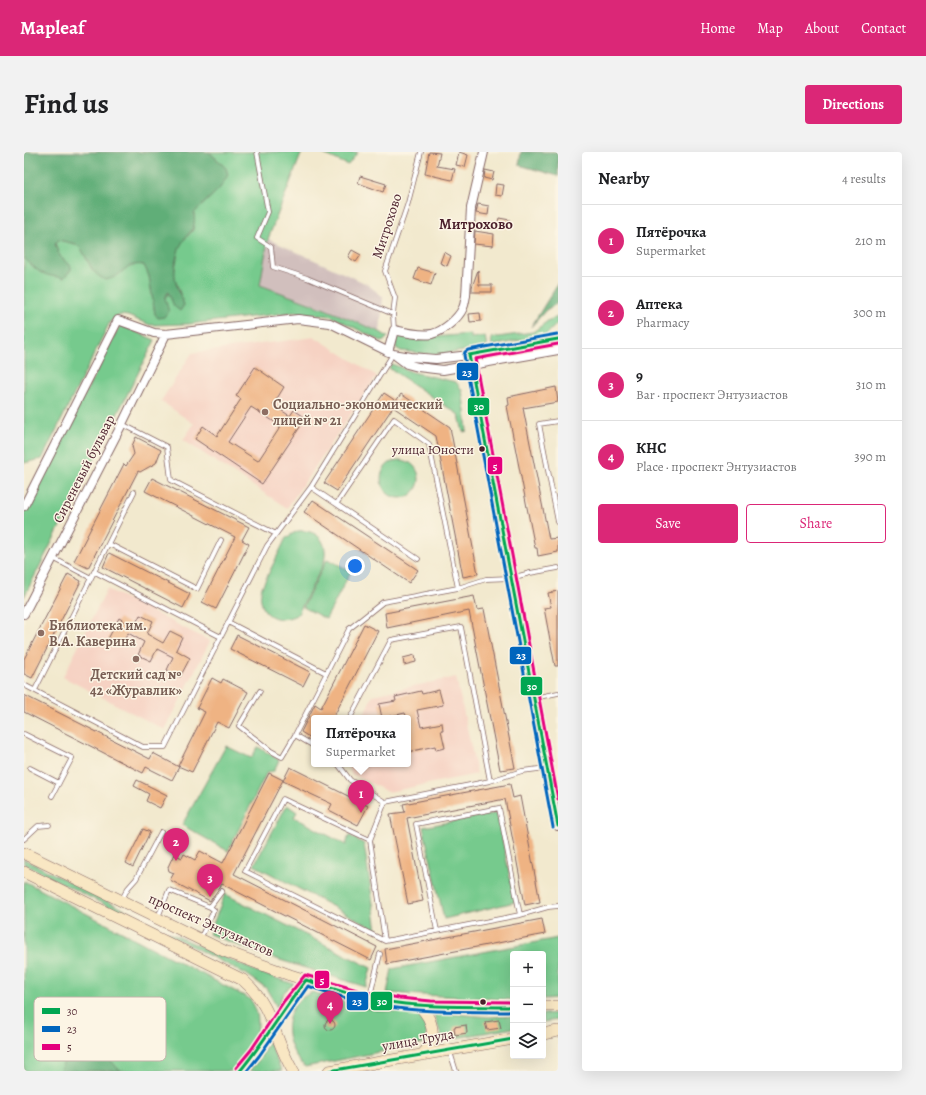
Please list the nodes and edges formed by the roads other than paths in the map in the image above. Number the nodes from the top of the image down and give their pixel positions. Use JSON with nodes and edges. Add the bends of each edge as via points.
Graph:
{"nodes":[{"id":1,"x":257,"y":152,"type":"edge"},
{"id":2,"x":421,"y":152,"type":"edge"},
{"id":3,"x":484,"y":152,"type":"edge"},
{"id":4,"x":393,"y":314,"type":"junction"},
{"id":5,"x":394,"y":330,"type":"junction"},
{"id":6,"x":166,"y":334,"type":"junction"},
{"id":7,"x":557,"y":338,"type":"edge"},
{"id":8,"x":558,"y":350,"type":"edge"},
{"id":9,"x":391,"y":353,"type":"junction"},
{"id":10,"x":469,"y":355,"type":"junction"},
{"id":11,"x":470,"y":366,"type":"junction"},
{"id":12,"x":558,"y":421,"type":"edge"},
{"id":13,"x":122,"y":424,"type":"junction"},
{"id":14,"x":311,"y":486,"type":"junction"},
{"id":15,"x":134,"y":492,"type":"dead end"},
{"id":16,"x":337,"y":503,"type":"junction"},
{"id":17,"x":24,"y":506,"type":"edge"},
{"id":18,"x":558,"y":522,"type":"edge"},
{"id":19,"x":276,"y":534,"type":"junction"},
{"id":20,"x":221,"y":540,"type":"dead end"},
{"id":21,"x":109,"y":544,"type":"junction"},
{"id":22,"x":53,"y":558,"type":"junction"},
{"id":23,"x":418,"y":559,"type":"dead end"},
{"id":24,"x":558,"y":568,"type":"edge"},
{"id":25,"x":95,"y":572,"type":"junction"},
{"id":26,"x":91,"y":578,"type":"junction"},
{"id":27,"x":511,"y":578,"type":"junction"},
{"id":28,"x":458,"y":588,"type":"junction"},
{"id":29,"x":24,"y":614,"type":"edge"},
{"id":30,"x":228,"y":622,"type":"junction"},
{"id":31,"x":221,"y":637,"type":"junction"},
{"id":32,"x":326,"y":673,"type":"junction"},
{"id":33,"x":24,"y":685,"type":"edge"},
{"id":34,"x":35,"y":690,"type":"junction"},
{"id":35,"x":260,"y":691,"type":"dead end"},
{"id":36,"x":558,"y":693,"type":"edge"},
{"id":37,"x":534,"y":698,"type":"junction"},
{"id":38,"x":352,"y":715,"type":"edge"},
{"id":39,"x":24,"y":734,"type":"edge"},
{"id":40,"x":295,"y":735,"type":"junction"},
{"id":41,"x":311,"y":744,"type":"edge"},
{"id":42,"x":340,"y":767,"type":"edge"},
{"id":43,"x":30,"y":768,"type":"dead end"},
{"id":44,"x":547,"y":768,"type":"junction"},
{"id":45,"x":490,"y":781,"type":"junction"},
{"id":46,"x":59,"y":783,"type":"junction"},
{"id":47,"x":52,"y":796,"type":"dead end"},
{"id":48,"x":556,"y":801,"type":"edge"},
{"id":49,"x":385,"y":802,"type":"junction"},
{"id":50,"x":49,"y":825,"type":"dead end"},
{"id":51,"x":558,"y":826,"type":"edge"},
{"id":52,"x":161,"y":832,"type":"dead end"},
{"id":53,"x":24,"y":839,"type":"edge"},
{"id":54,"x":370,"y":840,"type":"junction"},
{"id":55,"x":24,"y":853,"type":"edge"},
{"id":56,"x":24,"y":872,"type":"edge"},
{"id":57,"x":222,"y":891,"type":"dead end"},
{"id":58,"x":121,"y":900,"type":"junction"},
{"id":59,"x":558,"y":906,"type":"edge"},
{"id":60,"x":210,"y":907,"type":"junction"},
{"id":61,"x":520,"y":915,"type":"junction"},
{"id":62,"x":158,"y":918,"type":"junction"},
{"id":63,"x":437,"y":931,"type":"junction"},
{"id":64,"x":200,"y":939,"type":"junction"},
{"id":65,"x":385,"y":941,"type":"junction"},
{"id":66,"x":380,"y":954,"type":"dead end"},
{"id":67,"x":306,"y":980,"type":"junction"},
{"id":68,"x":370,"y":998,"type":"junction"},
{"id":69,"x":417,"y":1004,"type":"junction"},
{"id":70,"x":546,"y":1006,"type":"edge"},
{"id":71,"x":558,"y":1006,"type":"edge"},
{"id":72,"x":510,"y":1007,"type":"edge"},
{"id":73,"x":274,"y":1024,"type":"junction"},
{"id":74,"x":558,"y":1031,"type":"edge"},
{"id":75,"x":546,"y":1033,"type":"edge"},
{"id":76,"x":510,"y":1040,"type":"edge"},
{"id":77,"x":449,"y":1050,"type":"junction"},
{"id":78,"x":422,"y":1055,"type":"junction"},
{"id":79,"x":240,"y":1071,"type":"edge"},
{"id":80,"x":293,"y":1071,"type":"edge"},
{"id":81,"x":329,"y":1071,"type":"edge"},
{"id":82,"x":456,"y":1071,"type":"edge"}],
"edges":[{"from":1,"to":4,"type":"lane","via":[[268,212],[257,238],[271,248],[273,267],[307,278]]},
{"from":2,"to":4,"type":"lane","name":"Митрохово","via":[[386,271],[395,298]]},
{"from":3,"to":5,"type":"street","via":[[471,208],[466,296],[463,308],[450,324],[432,334]]},
{"from":4,"to":5,"type":"lane","name":"Митрохово"},
{"from":5,"to":9,"type":"street","name":"Митрохово"},
{"from":6,"to":9,"type":"street","via":[[298,319],[330,323]]},
{"from":6,"to":13,"type":"street","name":"Сиреневый бульвар"},
{"from":6,"to":17,"type":"street","via":[[154,333],[118,320]]},
{"from":7,"to":10,"type":"street"},
{"from":8,"to":11,"type":"street"},
{"from":9,"to":10,"type":"street","via":[[436,359]]},
{"from":9,"to":11,"type":"street","via":[[407,364],[418,367],[443,370]]},
{"from":9,"to":14,"type":"lane"},
{"from":10,"to":11,"type":"street"},
{"from":11,"to":27,"type":"street"},
{"from":12,"to":18,"type":"lane","via":[[539,424]]},
{"from":13,"to":19,"type":"lane","via":[[167,447],[171,480]]},
{"from":13,"to":22,"type":"street","name":"Сиреневый бульвар"},
{"from":14,"to":16,"type":"lane"},
{"from":14,"to":19,"type":"lane"},
{"from":15,"to":21,"type":"lane"},
{"from":16,"to":23,"type":"lane"},
{"from":16,"to":28,"type":"lane","via":[[394,419],[429,444]]},
{"from":19,"to":30,"type":"lane","via":[[267,546]]},
{"from":20,"to":21,"type":"lane","via":[[197,589]]},
{"from":21,"to":25,"type":"lane"},
{"from":22,"to":26,"type":"lane"},
{"from":22,"to":29,"type":"street","name":"Сиреневый бульвар"},
{"from":24,"to":27,"type":"lane"},
{"from":25,"to":26,"type":"lane"},
{"from":25,"to":31,"type":"lane"},
{"from":26,"to":34,"type":"lane"},
{"from":27,"to":28,"type":"lane","via":[[486,580]]},
{"from":27,"to":37,"type":"street"},
{"from":28,"to":32,"type":"lane","via":[[382,602],[349,629]]},
{"from":30,"to":31,"type":"lane"},
{"from":30,"to":32,"type":"lane"},
{"from":31,"to":34,"type":"lane","via":[[165,747],[143,746]]},
{"from":32,"to":40,"type":"lane"},
{"from":33,"to":34,"type":"lane"},
{"from":35,"to":40,"type":"lane","via":[[239,726],[282,757]]},
{"from":36,"to":37,"type":"lane"},
{"from":37,"to":44,"type":"street"},
{"from":38,"to":45,"type":"lane","via":[[391,640],[461,627]]},
{"from":39,"to":46,"type":"lane","via":[[72,758]]},
{"from":40,"to":41,"type":"lane"},
{"from":42,"to":49,"type":"lane","via":[[350,780]]},
{"from":43,"to":46,"type":"lane"},
{"from":44,"to":45,"type":"lane","via":[[522,771]]},
{"from":44,"to":48,"type":"street"},
{"from":45,"to":49,"type":"lane"},
{"from":46,"to":47,"type":"lane"},
{"from":48,"to":51,"type":"street"},
{"from":49,"to":54,"type":"lane"},
{"from":50,"to":53,"type":"lane","via":[[38,826]]},
{"from":52,"to":58,"type":"lane","via":[[136,879]]},
{"from":54,"to":65,"type":"lane"},
{"from":54,"to":65,"type":"lane","via":[[283,799],[245,871]]},
{"from":55,"to":58,"type":"main road","name":"проспект Энтузиастов"},
{"from":56,"to":73,"type":"main road","via":[[243,980],[259,996]]},
{"from":57,"to":60,"type":"lane"},
{"from":58,"to":62,"type":"main road","name":"проспект Энтузиастов"},
{"from":59,"to":61,"type":"lane"},
{"from":60,"to":62,"type":"lane","via":[[169,890]]},
{"from":60,"to":64,"type":"lane","via":[[214,910]]},
{"from":61,"to":63,"type":"lane"},
{"from":61,"to":63,"type":"lane","via":[[499,808],[416,824]]},
{"from":62,"to":64,"type":"main road","name":"проспект Энтузиастов"},
{"from":63,"to":65,"type":"lane"},
{"from":64,"to":67,"type":"main road","name":"проспект Энтузиастов","via":[[251,961]]},
{"from":66,"to":68,"type":"lane"},
{"from":67,"to":68,"type":"main road","name":"проспект Энтузиастов"},
{"from":67,"to":73,"type":"main road"},
{"from":68,"to":69,"type":"main road","name":"проспект Энтузиастов"},
{"from":69,"to":72,"type":"main road","name":"проспект Энтузиастов"},
{"from":69,"to":78,"type":"main road","via":[[430,1019],[432,1027],[430,1044]]},
{"from":70,"to":71,"type":"main road"},
{"from":73,"to":79,"type":"main road"},
{"from":73,"to":80,"type":"main road","via":[[285,1058]]},
{"from":74,"to":75,"type":"main road"},
{"from":76,"to":77,"type":"main road","name":"улица Труда"},
{"from":77,"to":78,"type":"main road","name":"улица Труда"},
{"from":77,"to":82,"type":"lane"},
{"from":78,"to":81,"type":"main road","name":"улица Труда"}]}
